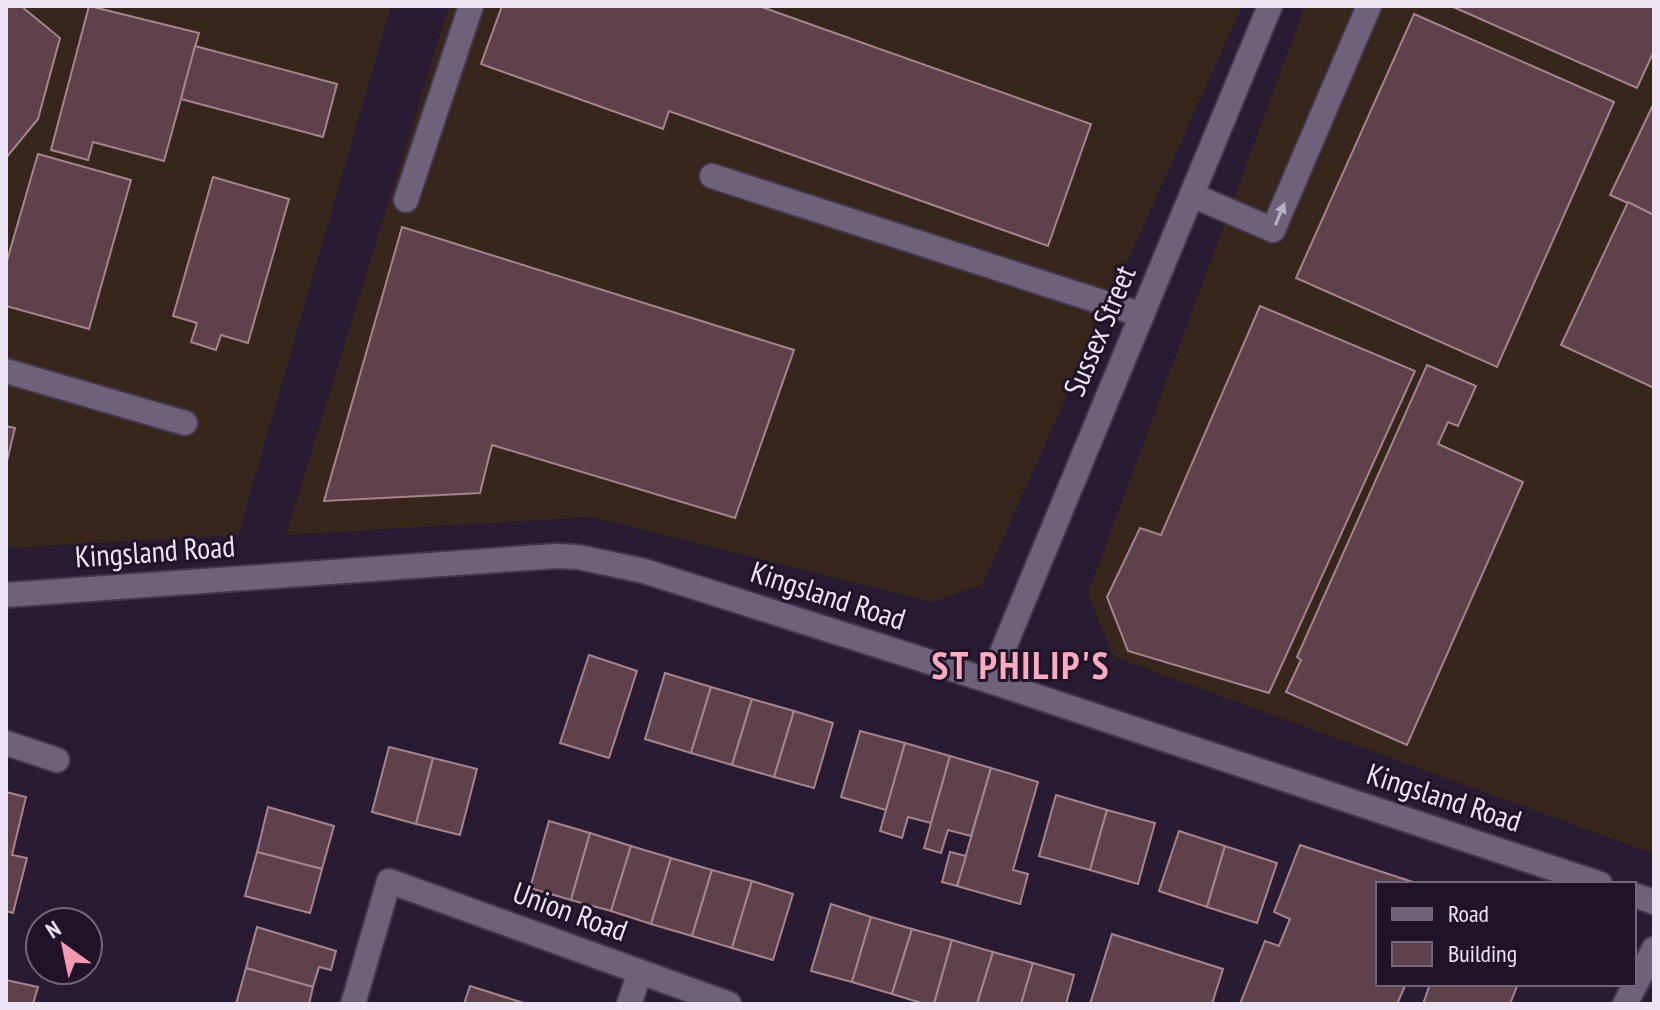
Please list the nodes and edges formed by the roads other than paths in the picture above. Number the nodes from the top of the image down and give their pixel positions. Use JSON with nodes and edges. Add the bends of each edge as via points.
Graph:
{"nodes":[{"id":1,"x":471,"y":6,"type":"edge"},
{"id":2,"x":1270,"y":6,"type":"edge"},
{"id":3,"x":1369,"y":6,"type":"edge"},
{"id":4,"x":712,"y":176,"type":"dead end"},
{"id":5,"x":1192,"y":195,"type":"junction"},
{"id":6,"x":406,"y":200,"type":"dead end"},
{"id":7,"x":1142,"y":315,"type":"junction"},
{"id":8,"x":6,"y":371,"type":"edge"},
{"id":9,"x":185,"y":423,"type":"dead end"},
{"id":10,"x":6,"y":595,"type":"edge"},
{"id":11,"x":990,"y":681,"type":"junction"},
{"id":12,"x":6,"y":743,"type":"edge"},
{"id":13,"x":57,"y":760,"type":"dead end"},
{"id":14,"x":1594,"y":882,"type":"edge"},
{"id":15,"x":1654,"y":949,"type":"edge"},
{"id":16,"x":640,"y":972,"type":"junction"},
{"id":17,"x":1636,"y":983,"type":"edge"},
{"id":18,"x":1634,"y":986,"type":"edge"},
{"id":19,"x":353,"y":1004,"type":"edge"},
{"id":20,"x":629,"y":1004,"type":"edge"},
{"id":21,"x":729,"y":1004,"type":"edge"},
{"id":22,"x":1625,"y":1004,"type":"edge"}],
"edges":[{"from":1,"to":6,"type":"street"},
{"from":2,"to":5,"type":"street","name":"Sussex Street"},
{"from":5,"to":3,"type":"street","one_way":true,"via":[[1273,230]]},
{"from":4,"to":7,"type":"street"},
{"from":5,"to":7,"type":"street","name":"Sussex Street"},
{"from":7,"to":11,"type":"street","name":"Sussex Street"},
{"from":8,"to":9,"type":"street"},
{"from":10,"to":11,"type":"street","name":"Kingsland Road","via":[[578,557],[644,571]]},
{"from":11,"to":14,"type":"street","name":"Kingsland Road"},
{"from":12,"to":13,"type":"street"},
{"from":15,"to":17,"type":"street"},
{"from":16,"to":19,"type":"street","name":"Union Road","via":[[389,881]]},
{"from":16,"to":20,"type":"street"},
{"from":16,"to":21,"type":"street","name":"Union Road"},
{"from":18,"to":22,"type":"street"}]}
